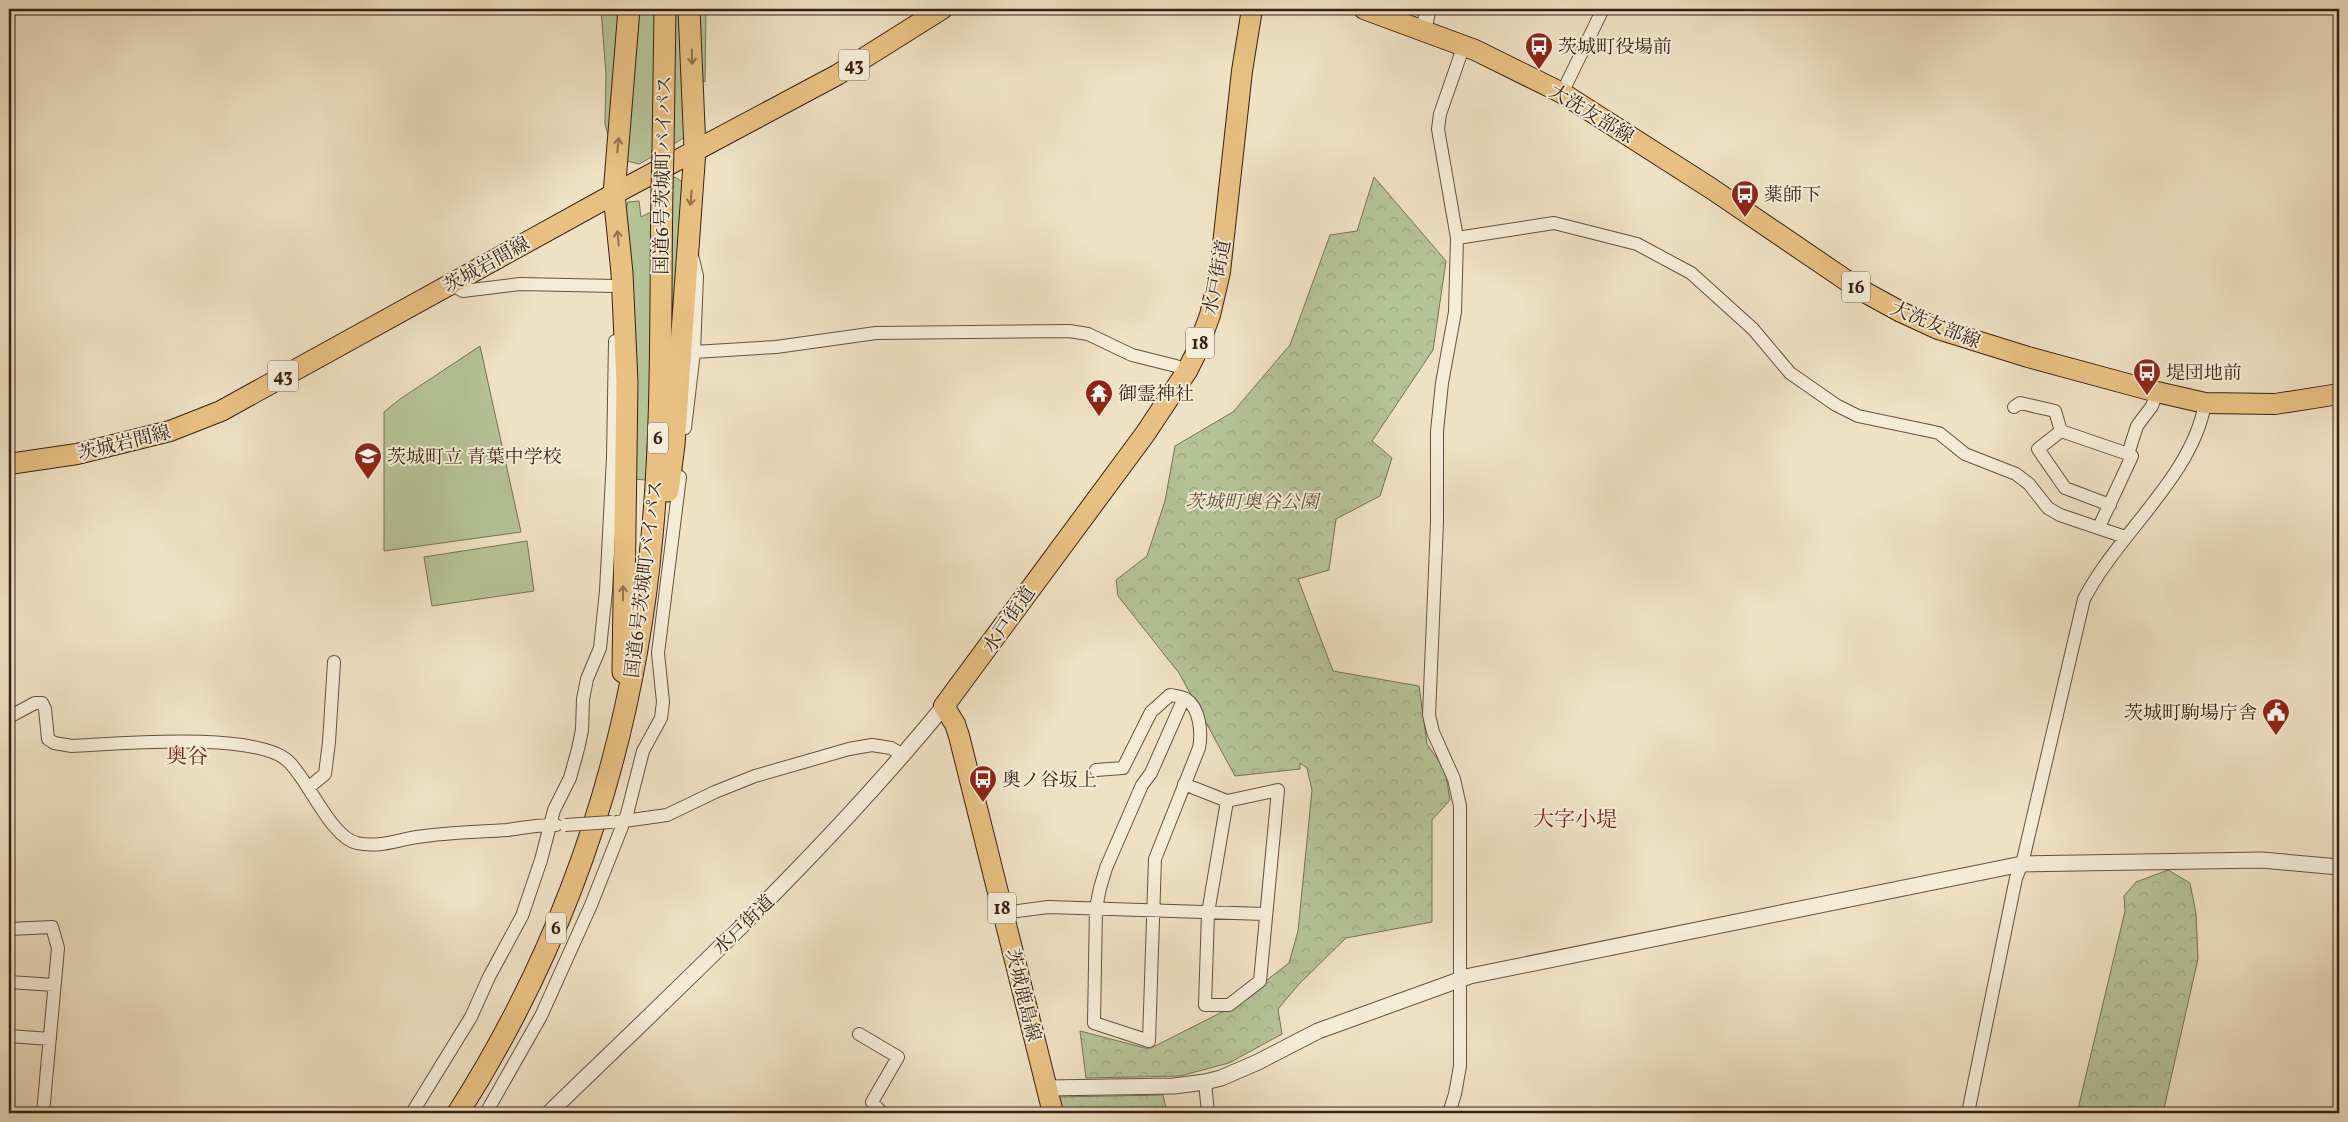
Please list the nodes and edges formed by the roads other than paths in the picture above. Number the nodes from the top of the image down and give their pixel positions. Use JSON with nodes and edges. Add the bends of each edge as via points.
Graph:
{"nodes":[{"id":1,"x":629,"y":9,"type":"edge"},
{"id":2,"x":665,"y":9,"type":"edge"},
{"id":3,"x":689,"y":9,"type":"edge"},
{"id":4,"x":942,"y":9,"type":"edge"},
{"id":5,"x":1252,"y":9,"type":"edge"},
{"id":6,"x":1364,"y":9,"type":"edge"},
{"id":7,"x":1428,"y":9,"type":"edge"},
{"id":8,"x":1603,"y":9,"type":"edge"},
{"id":9,"x":1424,"y":29,"type":"junction"},
{"id":10,"x":1464,"y":45,"type":"junction"},
{"id":11,"x":1562,"y":93,"type":"junction"},
{"id":12,"x":695,"y":150,"type":"junction"},
{"id":13,"x":614,"y":194,"type":"junction"},
{"id":14,"x":1457,"y":238,"type":"junction"},
{"id":15,"x":688,"y":245,"type":"junction"},
{"id":16,"x":618,"y":280,"type":"junction"},
{"id":17,"x":451,"y":284,"type":"junction"},
{"id":18,"x":694,"y":352,"type":"junction"},
{"id":19,"x":1187,"y":371,"type":"junction"},
{"id":20,"x":2157,"y":392,"type":"junction"},
{"id":21,"x":2339,"y":394,"type":"edge"},
{"id":22,"x":2205,"y":403,"type":"junction"},
{"id":23,"x":2014,"y":407,"type":"dead end"},
{"id":24,"x":2061,"y":431,"type":"junction"},
{"id":25,"x":2128,"y":454,"type":"junction"},
{"id":26,"x":9,"y":464,"type":"edge"},
{"id":27,"x":2110,"y":505,"type":"junction"},
{"id":28,"x":2099,"y":527,"type":"junction"},
{"id":29,"x":2125,"y":537,"type":"junction"},
{"id":30,"x":334,"y":662,"type":"dead end"},
{"id":31,"x":630,"y":686,"type":"junction"},
{"id":32,"x":1184,"y":698,"type":"junction"},
{"id":33,"x":944,"y":706,"type":"junction"},
{"id":34,"x":9,"y":717,"type":"edge"},
{"id":35,"x":621,"y":729,"type":"junction"},
{"id":36,"x":903,"y":755,"type":"junction"},
{"id":37,"x":1096,"y":770,"type":"dead end"},
{"id":38,"x":1184,"y":784,"type":"junction"},
{"id":39,"x":308,"y":788,"type":"junction"},
{"id":40,"x":1227,"y":801,"type":"junction"},
{"id":41,"x":617,"y":822,"type":"junction"},
{"id":42,"x":550,"y":824,"type":"junction"},
{"id":43,"x":2022,"y":864,"type":"junction"},
{"id":44,"x":2339,"y":867,"type":"edge"},
{"id":45,"x":1096,"y":908,"type":"junction"},
{"id":46,"x":1152,"y":910,"type":"junction"},
{"id":47,"x":1003,"y":913,"type":"junction"},
{"id":48,"x":1208,"y":913,"type":"junction"},
{"id":49,"x":1266,"y":914,"type":"junction"},
{"id":50,"x":9,"y":929,"type":"edge"},
{"id":51,"x":1459,"y":979,"type":"junction"},
{"id":52,"x":9,"y":982,"type":"edge"},
{"id":53,"x":54,"y":985,"type":"junction"},
{"id":54,"x":859,"y":1034,"type":"dead end"},
{"id":55,"x":9,"y":1036,"type":"edge"},
{"id":56,"x":50,"y":1039,"type":"junction"},
{"id":57,"x":1205,"y":1082,"type":"junction"},
{"id":58,"x":1047,"y":1088,"type":"junction"},
{"id":59,"x":43,"y":1113,"type":"edge"},
{"id":60,"x":412,"y":1113,"type":"edge"},
{"id":61,"x":458,"y":1113,"type":"edge"},
{"id":62,"x":486,"y":1113,"type":"edge"},
{"id":63,"x":549,"y":1113,"type":"edge"},
{"id":64,"x":882,"y":1113,"type":"edge"},
{"id":65,"x":1053,"y":1113,"type":"edge"},
{"id":66,"x":1208,"y":1113,"type":"edge"},
{"id":67,"x":1450,"y":1113,"type":"edge"},
{"id":68,"x":1968,"y":1113,"type":"edge"}],
"edges":[{"from":13,"to":1,"type":"highway","one_way":true},
{"from":2,"to":31,"type":"highway","name":"国道6号茨城町バイパス","number":"6","bridge":true,"via":[[657,464],[646,588]]},
{"from":3,"to":12,"type":"highway","one_way":true},
{"from":4,"to":12,"type":"main road","name":"茨城岩間線","number":"43","via":[[837,75]]},
{"from":5,"to":19,"type":"main road","name":"水戸街道","number":"18","via":[[1220,272],[1210,315]]},
{"from":6,"to":9,"type":"main road","name":"大洗友部線","number":"16"},
{"from":7,"to":9,"type":"street"},
{"from":8,"to":11,"type":"street"},
{"from":9,"to":10,"type":"main road","name":"大洗友部線","number":"16"},
{"from":10,"to":11,"type":"main road","name":"大洗友部線","number":"16"},
{"from":10,"to":14,"type":"street","via":[[1440,114],[1438,129]]},
{"from":11,"to":20,"type":"main road","name":"大洗友部線","number":"16","via":[[1859,289],[1901,312],[1938,329]]},
{"from":12,"to":13,"type":"main road","name":"茨城岩間線","number":"43"},
{"from":12,"to":15,"type":"highway","one_way":true},
{"from":16,"to":13,"type":"highway","one_way":true},
{"from":13,"to":17,"type":"main road","name":"茨城岩間線","number":"43"},
{"from":14,"to":28,"type":"street","via":[[1554,223],[1637,244],[1690,273],[1753,329],[1790,372],[1836,405],[1865,418],[1940,433],[1965,454],[2016,474],[2029,484],[2048,508]]},
{"from":14,"to":51,"type":"street","via":[[1455,312],[1442,383],[1438,431],[1429,701],[1433,732],[1454,779],[1460,806]]},
{"from":15,"to":18,"type":"street","via":[[697,276]]},
{"from":15,"to":31,"type":"highway","via":[[674,445],[659,567],[644,659]]},
{"from":16,"to":17,"type":"street","via":[[520,284],[463,291]]},
{"from":35,"to":16,"type":"highway","one_way":true,"via":[[627,382]]},
{"from":16,"to":42,"type":"street","via":[[609,558],[600,648],[583,699],[582,730],[570,778]]},
{"from":17,"to":26,"type":"main road","name":"茨城岩間線","number":"43","via":[[221,411],[195,422],[76,454]]},
{"from":18,"to":19,"type":"street","via":[[776,347],[876,333],[1069,331],[1088,334],[1132,355]]},
{"from":18,"to":41,"type":"street","via":[[658,653],[663,702],[661,718],[643,750]]},
{"from":19,"to":33,"type":"main road","name":"水戸街道","number":"18","via":[[1146,434]]},
{"from":20,"to":22,"type":"main road","name":"大洗友部線","number":"16"},
{"from":20,"to":25,"type":"street","via":[[2152,406],[2137,426]]},
{"from":21,"to":22,"type":"main road","name":"大洗友部線","number":"16","via":[[2275,404]]},
{"from":22,"to":29,"type":"street","via":[[2189,450]]},
{"from":23,"to":24,"type":"street","via":[[2020,403],[2056,411]]},
{"from":24,"to":25,"type":"street"},
{"from":24,"to":27,"type":"street","via":[[2038,450],[2064,488]]},
{"from":25,"to":27,"type":"street","via":[[2132,456]]},
{"from":27,"to":28,"type":"street"},
{"from":28,"to":29,"type":"street"},
{"from":29,"to":43,"type":"street","via":[[2084,598]]},
{"from":30,"to":39,"type":"street","via":[[325,774]]},
{"from":31,"to":35,"type":"highway","name":"国道6号茨城町バイパス","number":"6"},
{"from":32,"to":37,"type":"street","via":[[1170,695],[1151,712],[1124,768]]},
{"from":32,"to":38,"type":"street","via":[[1193,706],[1202,734],[1200,748]]},
{"from":32,"to":45,"type":"street","via":[[1106,868]]},
{"from":33,"to":36,"type":"street","name":"水戸街道"},
{"from":33,"to":47,"type":"main road","name":"茨城鹿島線","number":"18","via":[[959,736]]},
{"from":34,"to":39,"type":"street","via":[[35,703],[42,703],[46,709],[48,739],[54,744],[195,743],[263,748],[288,761]]},
{"from":35,"to":61,"type":"highway","name":"国道6号茨城町バイパス","number":"6","via":[[588,847],[559,923],[511,1023]]},
{"from":36,"to":41,"type":"street","via":[[891,748],[872,745],[849,749],[755,776],[667,815]]},
{"from":36,"to":63,"type":"street","name":"水戸街道","via":[[797,872]]},
{"from":38,"to":40,"type":"street"},
{"from":38,"to":46,"type":"street","via":[[1157,850]]},
{"from":39,"to":42,"type":"street","via":[[346,839],[355,843],[380,844],[418,837]]},
{"from":40,"to":48,"type":"street"},
{"from":40,"to":49,"type":"street","via":[[1278,790]]},
{"from":41,"to":42,"type":"street","bridge":true},
{"from":41,"to":62,"type":"street","via":[[591,905],[541,1016]]},
{"from":42,"to":60,"type":"street","via":[[522,916],[471,1017]]},
{"from":43,"to":44,"type":"street","via":[[2262,860]]},
{"from":43,"to":51,"type":"street"},
{"from":43,"to":68,"type":"street","via":[[2016,878]]},
{"from":45,"to":46,"type":"street"},
{"from":45,"to":46,"type":"street","via":[[1094,1023],[1149,1041]]},
{"from":45,"to":47,"type":"street","via":[[1048,907]]},
{"from":46,"to":48,"type":"street"},
{"from":47,"to":58,"type":"main road","name":"茨城鹿島線","number":"18"},
{"from":48,"to":49,"type":"street"},
{"from":48,"to":49,"type":"street","via":[[1205,1005],[1229,1005],[1260,982]]},
{"from":50,"to":53,"type":"street","via":[[52,928],[58,948]]},
{"from":51,"to":57,"type":"street","via":[[1318,1030],[1250,1066]]},
{"from":51,"to":67,"type":"street","via":[[1460,1066]]},
{"from":52,"to":53,"type":"street"},
{"from":53,"to":56,"type":"street"},
{"from":54,"to":64,"type":"street","via":[[898,1057],[872,1102]]},
{"from":55,"to":56,"type":"street"},
{"from":56,"to":59,"type":"street"},
{"from":57,"to":58,"type":"street","via":[[1174,1086]]},
{"from":57,"to":66,"type":"street"},
{"from":58,"to":65,"type":"main road","name":"茨城鹿島線","number":"18"}]}
